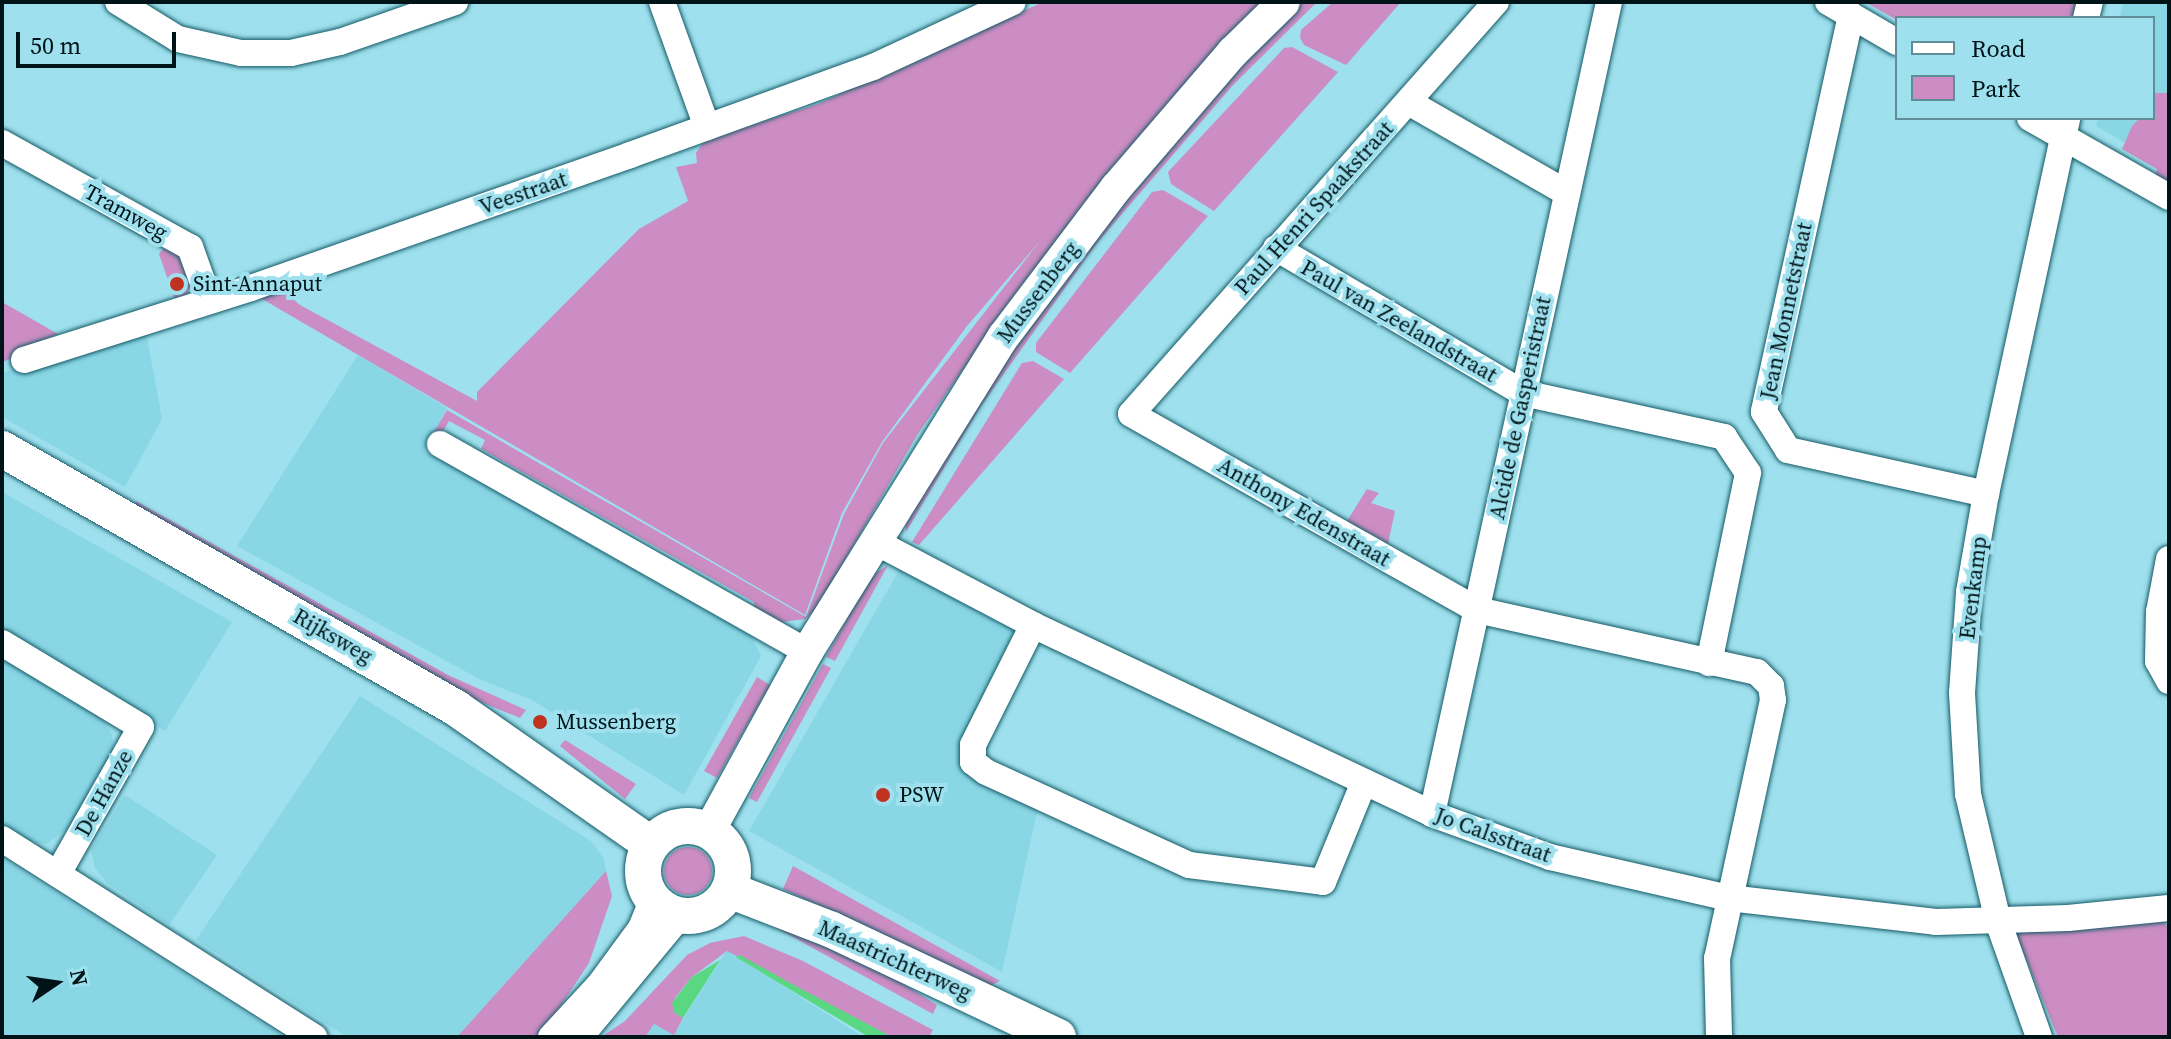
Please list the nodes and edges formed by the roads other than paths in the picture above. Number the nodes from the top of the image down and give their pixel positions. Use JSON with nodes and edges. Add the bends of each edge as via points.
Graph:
{"nodes":[{"id":1,"x":118,"y":2,"type":"edge"},
{"id":2,"x":455,"y":2,"type":"edge"},
{"id":3,"x":662,"y":2,"type":"edge"},
{"id":4,"x":1013,"y":2,"type":"edge"},
{"id":5,"x":1284,"y":2,"type":"edge"},
{"id":6,"x":1496,"y":2,"type":"edge"},
{"id":7,"x":1609,"y":2,"type":"edge"},
{"id":8,"x":1840,"y":8,"type":"edge"},
{"id":9,"x":385,"y":13,"type":"edge"},
{"id":10,"x":1895,"y":41,"type":"edge"},
{"id":11,"x":1410,"y":103,"type":"junction"},
{"id":12,"x":2037,"y":120,"type":"edge"},
{"id":13,"x":707,"y":127,"type":"junction"},
{"id":14,"x":2065,"y":128,"type":"edge"},
{"id":15,"x":6,"y":153,"type":"edge"},
{"id":16,"x":1567,"y":193,"type":"junction"},
{"id":17,"x":2169,"y":197,"type":"edge"},
{"id":18,"x":1276,"y":248,"type":"junction"},
{"id":19,"x":209,"y":300,"type":"junction"},
{"id":20,"x":24,"y":360,"type":"dead end"},
{"id":21,"x":1523,"y":393,"type":"junction"},
{"id":22,"x":1131,"y":414,"type":"joint"},
{"id":23,"x":440,"y":444,"type":"dead end"},
{"id":24,"x":2,"y":449,"type":"edge"},
{"id":25,"x":1986,"y":494,"type":"junction"},
{"id":26,"x":874,"y":541,"type":"junction"},
{"id":27,"x":2169,"y":559,"type":"edge"},
{"id":28,"x":1477,"y":610,"type":"junction"},
{"id":29,"x":1033,"y":625,"type":"junction"},
{"id":30,"x":2,"y":643,"type":"edge"},
{"id":31,"x":807,"y":652,"type":"junction"},
{"id":32,"x":1709,"y":663,"type":"junction"},
{"id":33,"x":2169,"y":681,"type":"edge"},
{"id":34,"x":1364,"y":782,"type":"junction"},
{"id":35,"x":1432,"y":814,"type":"junction"},
{"id":36,"x":709,"y":831,"type":"junction"},
{"id":37,"x":2,"y":839,"type":"edge"},
{"id":38,"x":650,"y":844,"type":"junction"},
{"id":39,"x":58,"y":874,"type":"junction"},
{"id":40,"x":729,"y":890,"type":"junction"},
{"id":41,"x":1729,"y":898,"type":"junction"},
{"id":42,"x":666,"y":908,"type":"junction"},
{"id":43,"x":2169,"y":908,"type":"edge"},
{"id":44,"x":1998,"y":921,"type":"junction"},
{"id":45,"x":314,"y":1037,"type":"edge"},
{"id":46,"x":551,"y":1037,"type":"edge"},
{"id":47,"x":580,"y":1037,"type":"edge"},
{"id":48,"x":1058,"y":1037,"type":"edge"},
{"id":49,"x":1719,"y":1037,"type":"edge"},
{"id":50,"x":2039,"y":1037,"type":"edge"}],
"edges":[{"from":1,"to":9,"type":"street","via":[[178,39],[241,53],[291,53]]},
{"from":2,"to":9,"type":"street"},
{"from":3,"to":13,"type":"street"},
{"from":4,"to":13,"type":"street","name":"Veestraat","via":[[873,67]]},
{"from":5,"to":26,"type":"street","name":"Mussenberg","via":[[1233,52],[1116,188],[1004,336]]},
{"from":6,"to":11,"type":"street","name":"Paul Henri Spaakstraat"},
{"from":7,"to":16,"type":"street","name":"Alcide de Gasperistraat"},
{"from":8,"to":10,"type":"street"},
{"from":8,"to":25,"type":"street","name":"Jean Monnetstraat","via":[[1764,412],[1788,450]]},
{"from":11,"to":16,"type":"street"},
{"from":11,"to":18,"type":"street","name":"Paul Henri Spaakstraat"},
{"from":12,"to":14,"type":"street"},
{"from":13,"to":19,"type":"street","name":"Veestraat"},
{"from":14,"to":17,"type":"street"},
{"from":14,"to":25,"type":"street","name":"Evenkamp"},
{"from":15,"to":19,"type":"street","name":"Tramweg","via":[[190,247]]},
{"from":16,"to":21,"type":"street","name":"Alcide de Gasperistraat"},
{"from":18,"to":21,"type":"street","name":"Paul van Zeelandstraat"},
{"from":18,"to":22,"type":"street","name":"Paul Henri Spaakstraat"},
{"from":19,"to":20,"type":"street","name":"Veestraat"},
{"from":21,"to":28,"type":"street","name":"Alcide de Gasperistraat"},
{"from":21,"to":32,"type":"street","name":"Paul van Zeelandstraat","via":[[1724,437],[1748,473]]},
{"from":22,"to":28,"type":"street","name":"Anthony Edenstraat"},
{"from":23,"to":31,"type":"street"},
{"from":24,"to":38,"type":"main road","name":"Rijksweg","via":[[456,708]]},
{"from":25,"to":44,"type":"street","name":"Evenkamp","via":[[1969,592],[1962,693],[1968,794]]},
{"from":26,"to":29,"type":"street","name":"Jo Calsstraat"},
{"from":26,"to":31,"type":"street","name":"Mussenberg"},
{"from":27,"to":33,"type":"street","via":[[2159,612],[2158,661]]},
{"from":28,"to":32,"type":"street","name":"Anthony Edenstraat"},
{"from":28,"to":35,"type":"street","name":"Alcide de Gasperistraat"},
{"from":29,"to":34,"type":"street","name":"Jo Calsstraat"},
{"from":29,"to":34,"type":"street","via":[[973,745],[973,762],[986,772],[1189,865],[1323,882]]},
{"from":30,"to":39,"type":"street","name":"De Hanze","via":[[141,727]]},
{"from":31,"to":36,"type":"street","name":"Mussenberg"},
{"from":32,"to":41,"type":"street","name":"Anthony Edenstraat","via":[[1757,672],[1771,686],[1773,700]]},
{"from":34,"to":35,"type":"street","name":"Jo Calsstraat"},
{"from":35,"to":41,"type":"street","name":"Jo Calsstraat","via":[[1550,857]]},
{"from":36,"to":38,"type":"main road","via":[[677,826]]},
{"from":36,"to":40,"type":"main road","via":[[731,859]]},
{"from":37,"to":39,"type":"street"},
{"from":38,"to":42,"type":"main road","via":[[643,874]]},
{"from":39,"to":45,"type":"street"},
{"from":40,"to":42,"type":"main road","via":[[712,909]]},
{"from":40,"to":48,"type":"main road","name":"Maastrichterweg","via":[[832,930]]},
{"from":41,"to":44,"type":"street","name":"Jo Calsstraat","via":[[1879,917]]},
{"from":41,"to":49,"type":"street","name":"Anthony Edenstraat","via":[[1717,958]]},
{"from":42,"to":46,"type":"street","via":[[641,928]]},
{"from":42,"to":47,"type":"street"},
{"from":43,"to":44,"type":"street","name":"Jo Calsstraat"},
{"from":44,"to":50,"type":"street","name":"Evenkamp"}]}
